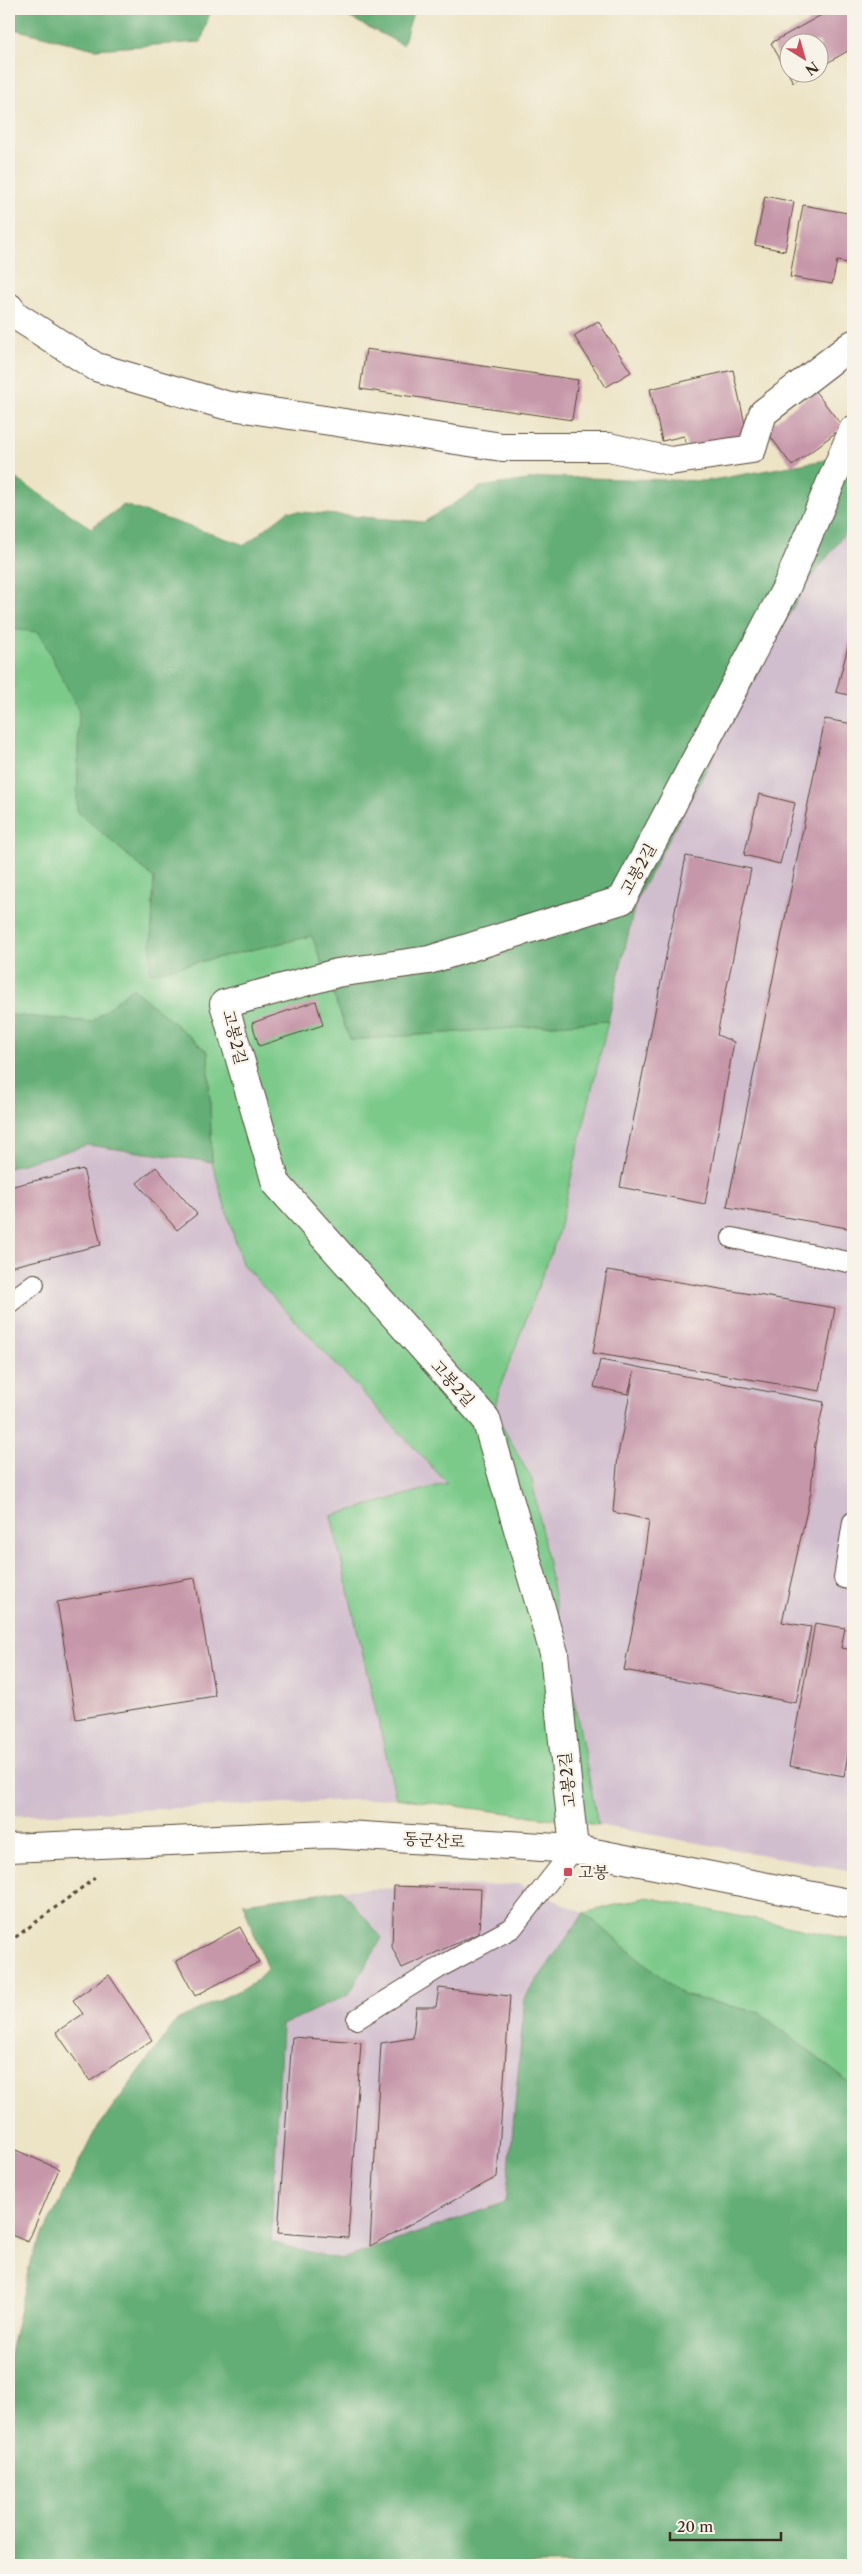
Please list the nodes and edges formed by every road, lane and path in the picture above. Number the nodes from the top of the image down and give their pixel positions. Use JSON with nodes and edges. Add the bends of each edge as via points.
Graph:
{"nodes":[{"id":1,"x":9,"y":307,"type":"edge"},
{"id":2,"x":853,"y":344,"type":"edge"},
{"id":3,"x":853,"y":430,"type":"edge"},
{"id":4,"x":732,"y":1238,"type":"dead end"},
{"id":5,"x":853,"y":1263,"type":"edge"},
{"id":6,"x":34,"y":1284,"type":"dead end"},
{"id":7,"x":9,"y":1303,"type":"edge"},
{"id":8,"x":853,"y":1522,"type":"edge"},
{"id":9,"x":853,"y":1580,"type":"edge"},
{"id":10,"x":9,"y":1848,"type":"edge"},
{"id":11,"x":574,"y":1849,"type":"junction"},
{"id":12,"x":96,"y":1877,"type":"dead end"},
{"id":13,"x":853,"y":1904,"type":"edge"},
{"id":14,"x":9,"y":1942,"type":"edge"},
{"id":15,"x":357,"y":2019,"type":"dead end"}],
"edges":[{"from":1,"to":2,"type":"street","via":[[15,315],[96,367],[225,405],[502,447],[609,447],[670,461],[752,449],[763,413]]},
{"from":3,"to":11,"type":"street","name":"고봉2길","via":[[786,588],[622,900],[429,960],[337,973],[224,1004],[276,1184],[486,1420],[554,1653]]},
{"from":4,"to":5,"type":"lane"},
{"from":6,"to":7,"type":"lane"},
{"from":8,"to":9,"type":"lane","via":[[844,1578]]},
{"from":10,"to":11,"type":"street","name":"동군산로","via":[[330,1834]]},
{"from":11,"to":13,"type":"street","name":"동군산로"},
{"from":11,"to":15,"type":"lane","via":[[512,1928],[442,1966]]},
{"from":12,"to":14,"type":"path"}]}
